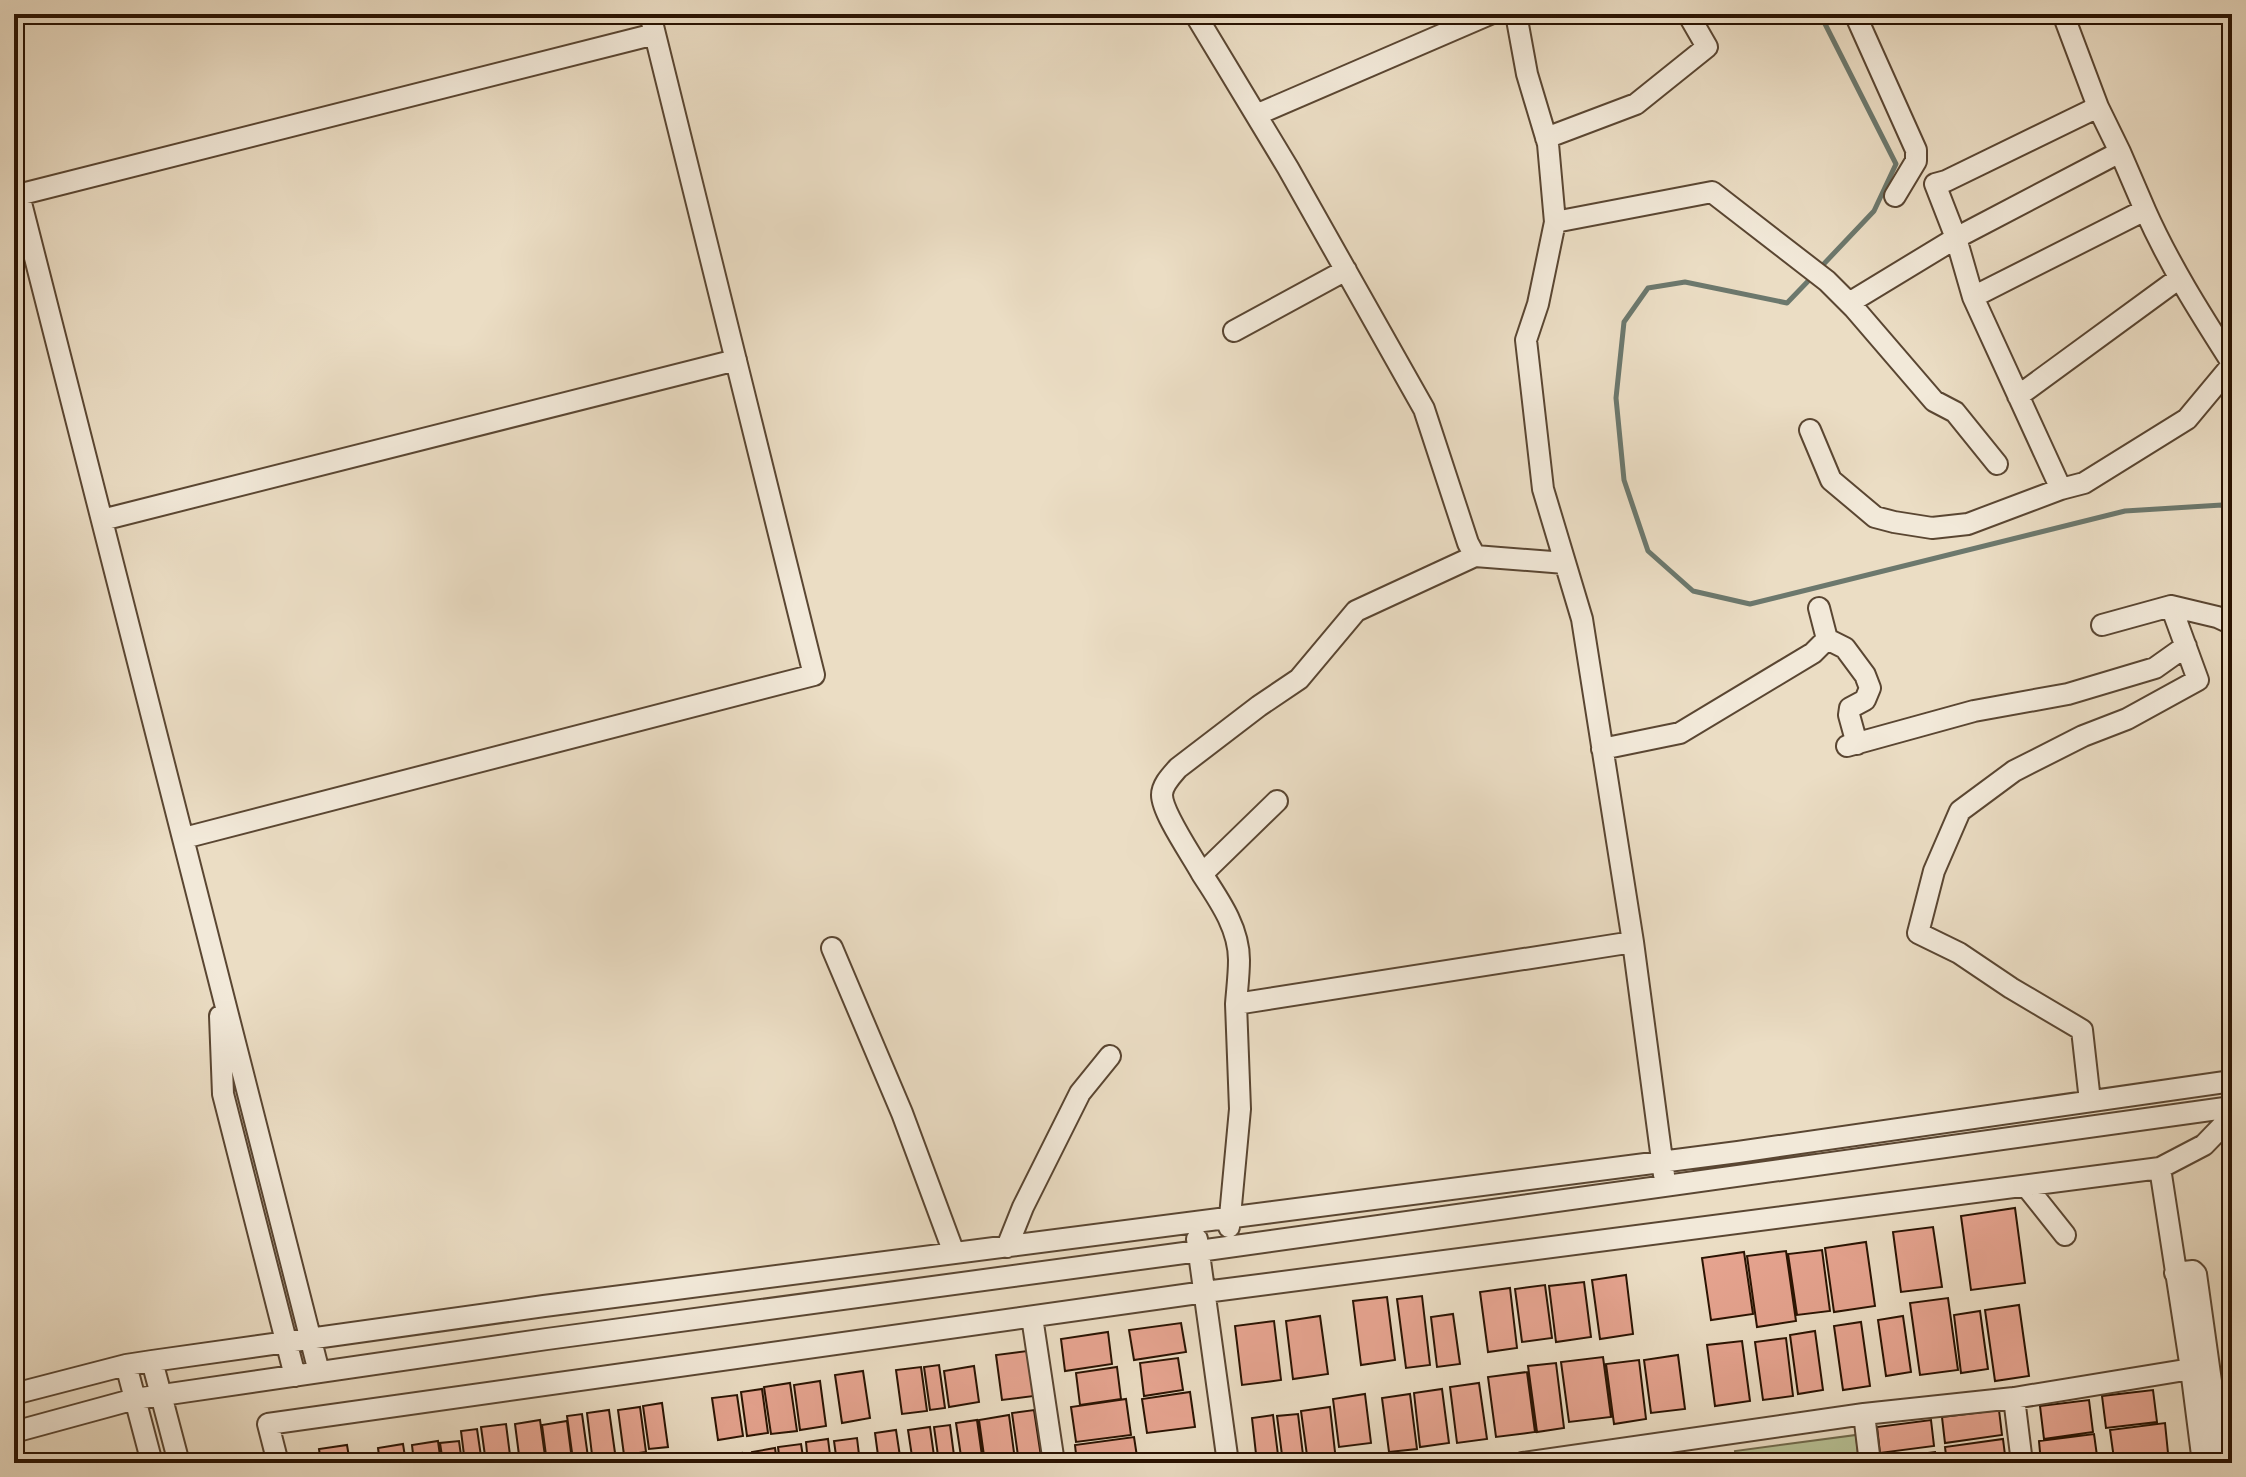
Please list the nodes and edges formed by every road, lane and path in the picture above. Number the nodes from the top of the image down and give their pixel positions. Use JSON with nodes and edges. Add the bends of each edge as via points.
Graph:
{"nodes":[{"id":1,"x":1195,"y":14,"type":"edge"},
{"id":2,"x":1490,"y":14,"type":"edge"},
{"id":3,"x":1516,"y":14,"type":"edge"},
{"id":4,"x":1688,"y":14,"type":"edge"},
{"id":5,"x":1855,"y":14,"type":"edge"},
{"id":6,"x":2063,"y":14,"type":"edge"},
{"id":7,"x":652,"y":24,"type":"edge"},
{"id":8,"x":2098,"y":107,"type":"junction"},
{"id":9,"x":1256,"y":115,"type":"junction"},
{"id":10,"x":1546,"y":138,"type":"junction"},
{"id":11,"x":2120,"y":152,"type":"junction"},
{"id":12,"x":1916,"y":161,"type":"junction"},
{"id":13,"x":1935,"y":184,"type":"junction"},
{"id":14,"x":17,"y":196,"type":"edge"},
{"id":15,"x":1895,"y":196,"type":"dead end"},
{"id":16,"x":2145,"y":210,"type":"junction"},
{"id":17,"x":1555,"y":222,"type":"junction"},
{"id":18,"x":1956,"y":238,"type":"junction"},
{"id":19,"x":1346,"y":270,"type":"junction"},
{"id":20,"x":2178,"y":279,"type":"junction"},
{"id":21,"x":1973,"y":297,"type":"junction"},
{"id":22,"x":1849,"y":303,"type":"junction"},
{"id":23,"x":1234,"y":331,"type":"dead end"},
{"id":24,"x":736,"y":360,"type":"junction"},
{"id":25,"x":2232,"y":364,"type":"edge"},
{"id":26,"x":2018,"y":396,"type":"junction"},
{"id":27,"x":1810,"y":430,"type":"dead end"},
{"id":28,"x":1997,"y":464,"type":"dead end"},
{"id":29,"x":2061,"y":489,"type":"junction"},
{"id":30,"x":102,"y":520,"type":"junction"},
{"id":31,"x":1475,"y":556,"type":"junction"},
{"id":32,"x":1565,"y":563,"type":"junction"},
{"id":33,"x":2171,"y":606,"type":"junction"},
{"id":34,"x":1819,"y":608,"type":"dead end"},
{"id":35,"x":2232,"y":624,"type":"edge"},
{"id":36,"x":2102,"y":625,"type":"dead end"},
{"id":37,"x":1827,"y":639,"type":"junction"},
{"id":38,"x":2186,"y":646,"type":"junction"},
{"id":39,"x":1602,"y":749,"type":"junction"},
{"id":40,"x":1277,"y":801,"type":"dead end"},
{"id":41,"x":184,"y":838,"type":"junction"},
{"id":42,"x":1202,"y":874,"type":"junction"},
{"id":43,"x":1633,"y":942,"type":"junction"},
{"id":44,"x":832,"y":948,"type":"dead end"},
{"id":45,"x":218,"y":972,"type":"junction"},
{"id":46,"x":1236,"y":1004,"type":"junction"},
{"id":47,"x":1110,"y":1056,"type":"dead end"},
{"id":48,"x":2232,"y":1081,"type":"edge"},
{"id":49,"x":2090,"y":1101,"type":"junction"},
{"id":50,"x":2232,"y":1107,"type":"edge"},
{"id":51,"x":2232,"y":1116,"type":"edge"},
{"id":52,"x":1663,"y":1162,"type":"junction"},
{"id":53,"x":2160,"y":1168,"type":"junction"},
{"id":54,"x":2026,"y":1186,"type":"junction"},
{"id":55,"x":1665,"y":1187,"type":"junction"},
{"id":56,"x":1229,"y":1217,"type":"junction"},
{"id":57,"x":1194,"y":1223,"type":"junction"},
{"id":58,"x":2065,"y":1235,"type":"dead end"},
{"id":59,"x":1007,"y":1247,"type":"junction"},
{"id":60,"x":1229,"y":1247,"type":"junction"},
{"id":61,"x":1199,"y":1251,"type":"junction"},
{"id":62,"x":954,"y":1253,"type":"junction"},
{"id":63,"x":2175,"y":1273,"type":"junction"},
{"id":64,"x":1205,"y":1292,"type":"junction"},
{"id":65,"x":1032,"y":1317,"type":"junction"},
{"id":66,"x":311,"y":1338,"type":"junction"},
{"id":67,"x":286,"y":1342,"type":"junction"},
{"id":68,"x":152,"y":1361,"type":"junction"},
{"id":69,"x":126,"y":1365,"type":"junction"},
{"id":70,"x":2191,"y":1369,"type":"junction"},
{"id":71,"x":319,"y":1372,"type":"junction"},
{"id":72,"x":295,"y":1376,"type":"junction"},
{"id":73,"x":14,"y":1394,"type":"edge"},
{"id":74,"x":161,"y":1395,"type":"junction"},
{"id":75,"x":2014,"y":1398,"type":"junction"},
{"id":76,"x":135,"y":1399,"type":"junction"},
{"id":77,"x":1864,"y":1414,"type":"junction"},
{"id":78,"x":14,"y":1432,"type":"edge"},
{"id":79,"x":2202,"y":1459,"type":"edge"},
{"id":80,"x":152,"y":1463,"type":"edge"},
{"id":81,"x":179,"y":1463,"type":"edge"},
{"id":82,"x":278,"y":1463,"type":"edge"},
{"id":83,"x":1054,"y":1463,"type":"edge"},
{"id":84,"x":1228,"y":1463,"type":"edge"},
{"id":85,"x":1523,"y":1463,"type":"edge"},
{"id":86,"x":1870,"y":1463,"type":"edge"},
{"id":87,"x":2022,"y":1463,"type":"edge"}],
"edges":[{"from":1,"to":9,"type":"street"},
{"from":2,"to":9,"type":"street"},
{"from":3,"to":10,"type":"street"},
{"from":4,"to":10,"type":"street","via":[[1707,47],[1636,104]]},
{"from":5,"to":12,"type":"street","via":[[1916,150]]},
{"from":6,"to":8,"type":"street"},
{"from":7,"to":14,"type":"street"},
{"from":7,"to":24,"type":"street"},
{"from":8,"to":11,"type":"street"},
{"from":8,"to":13,"type":"street"},
{"from":9,"to":19,"type":"street"},
{"from":10,"to":17,"type":"street"},
{"from":11,"to":16,"type":"street"},
{"from":11,"to":18,"type":"street"},
{"from":12,"to":13,"type":"street"},
{"from":12,"to":15,"type":"street"},
{"from":13,"to":18,"type":"street"},
{"from":14,"to":30,"type":"street"},
{"from":16,"to":20,"type":"street"},
{"from":16,"to":21,"type":"street"},
{"from":17,"to":22,"type":"street","via":[[1712,192]]},
{"from":17,"to":32,"type":"street","via":[[1526,340],[1543,489]]},
{"from":18,"to":21,"type":"street"},
{"from":18,"to":22,"type":"street"},
{"from":19,"to":23,"type":"street"},
{"from":19,"to":31,"type":"street","via":[[1424,409]]},
{"from":20,"to":25,"type":"street"},
{"from":20,"to":26,"type":"street"},
{"from":21,"to":26,"type":"street"},
{"from":22,"to":28,"type":"street","via":[[1934,401],[1955,412]]},
{"from":24,"to":30,"type":"street"},
{"from":24,"to":41,"type":"street","via":[[814,675]]},
{"from":25,"to":29,"type":"street","via":[[2187,419],[2084,483]]},
{"from":26,"to":29,"type":"street"},
{"from":27,"to":29,"type":"street","via":[[1831,480],[1875,517],[1894,522],[1932,528],[1968,524]]},
{"from":30,"to":41,"type":"street"},
{"from":31,"to":32,"type":"street"},
{"from":31,"to":42,"type":"street","via":[[1356,611],[1299,679],[1167,781],[1161,792],[1164,807]]},
{"from":32,"to":39,"type":"street","via":[[1582,619]]},
{"from":33,"to":35,"type":"street"},
{"from":33,"to":36,"type":"street"},
{"from":33,"to":38,"type":"street"},
{"from":34,"to":37,"type":"street"},
{"from":37,"to":38,"type":"street","via":[[1845,648],[1870,688],[1865,700],[1850,708],[1852,745],[2126,677],[2155,668]]},
{"from":37,"to":39,"type":"street","via":[[1813,653],[1680,733]]},
{"from":38,"to":49,"type":"street","via":[[2198,680],[2014,771],[1960,811],[1934,871],[1918,933],[2082,1030]]},
{"from":39,"to":43,"type":"street"},
{"from":40,"to":42,"type":"street"},
{"from":41,"to":45,"type":"street"},
{"from":42,"to":46,"type":"street","via":[[1234,934],[1240,958]]},
{"from":43,"to":46,"type":"street"},
{"from":43,"to":52,"type":"street"},
{"from":44,"to":62,"type":"street"},
{"from":45,"to":66,"type":"street"},
{"from":45,"to":67,"type":"street","via":[[223,1094]]},
{"from":46,"to":56,"type":"street","via":[[1240,1109]]},
{"from":47,"to":59,"type":"street","via":[[1080,1093]]},
{"from":48,"to":49,"type":"street"},
{"from":49,"to":52,"type":"street"},
{"from":50,"to":55,"type":"street"},
{"from":51,"to":53,"type":"street","via":[[2204,1145]]},
{"from":52,"to":55,"type":"street"},
{"from":52,"to":56,"type":"street"},
{"from":53,"to":54,"type":"street"},
{"from":53,"to":63,"type":"street"},
{"from":54,"to":58,"type":"street"},
{"from":54,"to":64,"type":"street"},
{"from":55,"to":60,"type":"street"},
{"from":56,"to":57,"type":"street"},
{"from":56,"to":60,"type":"street"},
{"from":57,"to":59,"type":"street"},
{"from":57,"to":61,"type":"street"},
{"from":59,"to":62,"type":"street"},
{"from":60,"to":61,"type":"street"},
{"from":61,"to":64,"type":"street"},
{"from":61,"to":71,"type":"street"},
{"from":62,"to":66,"type":"street"},
{"from":63,"to":70,"type":"street"},
{"from":63,"to":79,"type":"street","via":[[2196,1274],[2220,1446]]},
{"from":64,"to":65,"type":"street"},
{"from":64,"to":84,"type":"street"},
{"from":65,"to":82,"type":"street","via":[[268,1424]]},
{"from":65,"to":83,"type":"street"},
{"from":66,"to":67,"type":"street"},
{"from":66,"to":71,"type":"street"},
{"from":67,"to":68,"type":"street"},
{"from":67,"to":72,"type":"street"},
{"from":68,"to":69,"type":"street"},
{"from":68,"to":74,"type":"street"},
{"from":69,"to":73,"type":"street"},
{"from":69,"to":76,"type":"street"},
{"from":70,"to":75,"type":"street"},
{"from":70,"to":79,"type":"street"},
{"from":71,"to":72,"type":"street"},
{"from":72,"to":74,"type":"street"},
{"from":74,"to":76,"type":"street"},
{"from":74,"to":81,"type":"street"},
{"from":75,"to":77,"type":"street"},
{"from":75,"to":87,"type":"street"},
{"from":76,"to":78,"type":"street"},
{"from":76,"to":80,"type":"street"},
{"from":77,"to":85,"type":"street"},
{"from":77,"to":86,"type":"street"}]}
